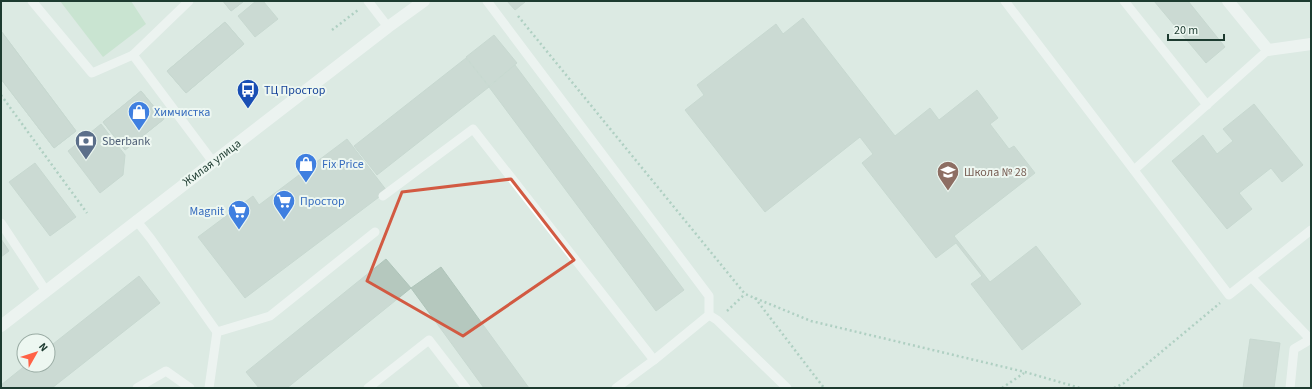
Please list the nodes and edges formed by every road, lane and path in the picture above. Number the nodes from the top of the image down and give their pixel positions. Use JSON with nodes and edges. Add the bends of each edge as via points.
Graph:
{"nodes":[{"id":1,"x":32,"y":1,"type":"edge"},
{"id":2,"x":189,"y":1,"type":"edge"},
{"id":3,"x":369,"y":1,"type":"edge"},
{"id":4,"x":424,"y":1,"type":"edge"},
{"id":5,"x":487,"y":1,"type":"edge"},
{"id":6,"x":1004,"y":1,"type":"edge"},
{"id":7,"x":1124,"y":1,"type":"edge"},
{"id":8,"x":1228,"y":1,"type":"edge"},
{"id":9,"x":516,"y":13,"type":"dead end"},
{"id":10,"x":388,"y":27,"type":"junction"},
{"id":11,"x":332,"y":30,"type":"dead end"},
{"id":12,"x":1311,"y":44,"type":"edge"},
{"id":13,"x":1268,"y":50,"type":"junction"},
{"id":14,"x":133,"y":55,"type":"junction"},
{"id":15,"x":1,"y":95,"type":"edge"},
{"id":16,"x":1207,"y":105,"type":"junction"},
{"id":17,"x":213,"y":162,"type":"junction"},
{"id":18,"x":1134,"y":170,"type":"junction"},
{"id":19,"x":383,"y":196,"type":"dead end"},
{"id":20,"x":87,"y":213,"type":"dead end"},
{"id":21,"x":136,"y":220,"type":"junction"},
{"id":22,"x":1,"y":223,"type":"edge"},
{"id":23,"x":1311,"y":230,"type":"edge"},
{"id":24,"x":375,"y":232,"type":"dead end"},
{"id":25,"x":1252,"y":278,"type":"junction"},
{"id":26,"x":46,"y":291,"type":"junction"},
{"id":27,"x":1229,"y":295,"type":"junction"},
{"id":28,"x":755,"y":298,"type":"junction"},
{"id":29,"x":710,"y":315,"type":"junction"},
{"id":30,"x":1,"y":326,"type":"edge"},
{"id":31,"x":217,"y":332,"type":"junction"},
{"id":32,"x":1311,"y":339,"type":"edge"},
{"id":33,"x":654,"y":360,"type":"junction"},
{"id":34,"x":1025,"y":372,"type":"junction"},
{"id":35,"x":138,"y":388,"type":"edge"},
{"id":36,"x":190,"y":388,"type":"edge"},
{"id":37,"x":209,"y":388,"type":"edge"},
{"id":38,"x":368,"y":388,"type":"edge"},
{"id":39,"x":466,"y":388,"type":"edge"},
{"id":40,"x":616,"y":388,"type":"edge"},
{"id":41,"x":787,"y":388,"type":"edge"},
{"id":42,"x":824,"y":388,"type":"edge"},
{"id":43,"x":1002,"y":388,"type":"edge"},
{"id":44,"x":1080,"y":388,"type":"edge"},
{"id":45,"x":1114,"y":388,"type":"edge"},
{"id":46,"x":1290,"y":388,"type":"edge"}],
"edges":[{"from":1,"to":14,"type":"lane","via":[[92,73]]},
{"from":2,"to":14,"type":"lane"},
{"from":3,"to":10,"type":"lane"},
{"from":3,"to":11,"type":"path"},
{"from":4,"to":10,"type":"street","name":"Жилая улица"},
{"from":5,"to":29,"type":"lane","via":[[709,296]]},
{"from":6,"to":18,"type":"lane"},
{"from":7,"to":16,"type":"lane"},
{"from":8,"to":13,"type":"street"},
{"from":9,"to":28,"type":"path","via":[[746,294]]},
{"from":10,"to":17,"type":"street","name":"Жилая улица"},
{"from":12,"to":13,"type":"street"},
{"from":13,"to":16,"type":"lane"},
{"from":14,"to":17,"type":"lane"},
{"from":15,"to":20,"type":"path"},
{"from":16,"to":18,"type":"lane"},
{"from":17,"to":21,"type":"street","name":"Жилая улица"},
{"from":18,"to":27,"type":"lane"},
{"from":19,"to":33,"type":"lane","via":[[474,129]]},
{"from":21,"to":26,"type":"street","name":"Жилая улица"},
{"from":21,"to":31,"type":"lane"},
{"from":22,"to":26,"type":"lane"},
{"from":23,"to":25,"type":"lane"},
{"from":24,"to":31,"type":"lane","via":[[270,316]]},
{"from":25,"to":27,"type":"lane"},
{"from":25,"to":32,"type":"lane"},
{"from":26,"to":30,"type":"street","name":"Жилая улица"},
{"from":27,"to":45,"type":"path","via":[[1124,383]]},
{"from":28,"to":34,"type":"path","via":[[811,321]]},
{"from":28,"to":42,"type":"path"},
{"from":29,"to":33,"type":"lane"},
{"from":29,"to":41,"type":"lane"},
{"from":31,"to":37,"type":"lane"},
{"from":32,"to":46,"type":"lane","via":[[1294,349]]},
{"from":33,"to":40,"type":"lane"},
{"from":34,"to":43,"type":"path"},
{"from":34,"to":44,"type":"path"},
{"from":35,"to":36,"type":"lane","via":[[166,371]]},
{"from":38,"to":39,"type":"lane","via":[[429,340]]}]}
